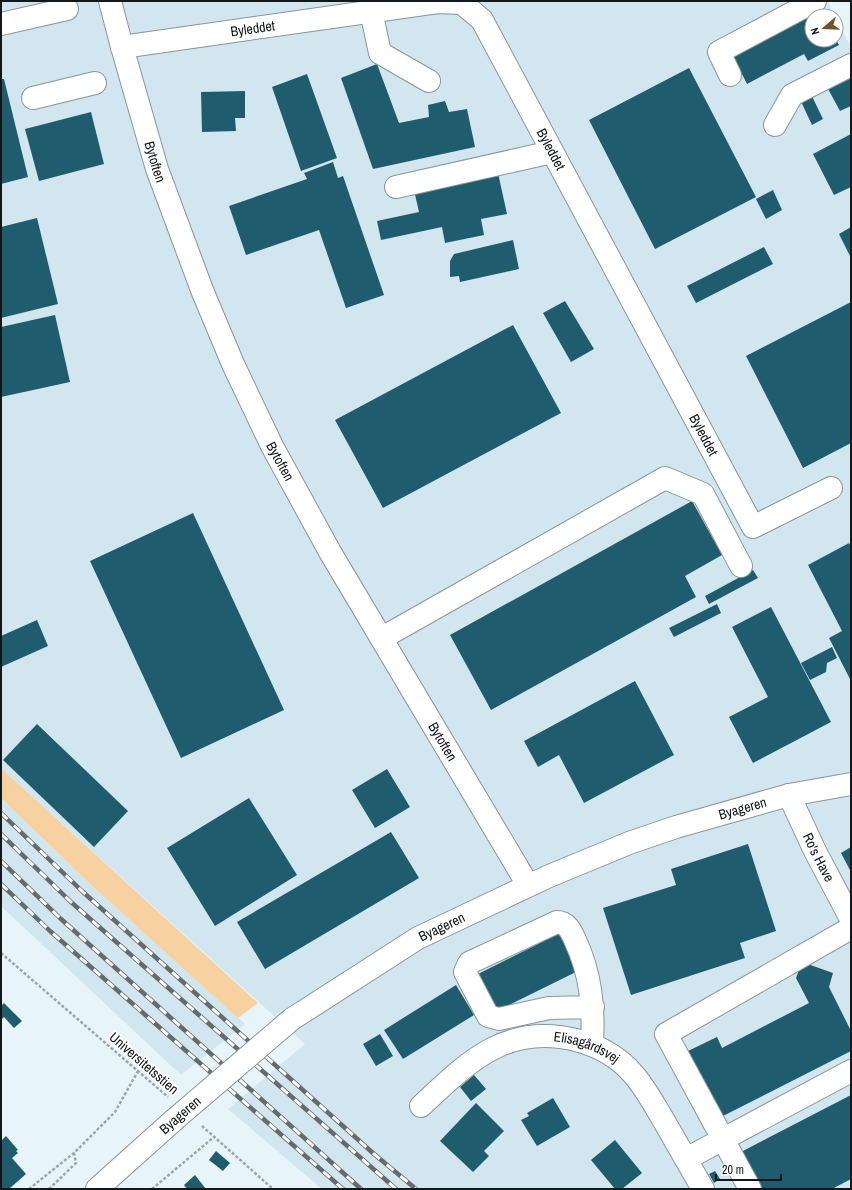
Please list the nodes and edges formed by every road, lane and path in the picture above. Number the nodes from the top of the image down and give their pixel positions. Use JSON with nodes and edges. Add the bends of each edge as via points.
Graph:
{"nodes":[{"id":1,"x":110,"y":1,"type":"edge"},
{"id":2,"x":815,"y":1,"type":"edge"},
{"id":3,"x":463,"y":2,"type":"edge"},
{"id":4,"x":381,"y":7,"type":"edge"},
{"id":5,"x":67,"y":9,"type":"dead end"},
{"id":6,"x":1,"y":24,"type":"edge"},
{"id":7,"x":122,"y":47,"type":"junction"},
{"id":8,"x":851,"y":65,"type":"edge"},
{"id":9,"x":730,"y":75,"type":"dead end"},
{"id":10,"x":429,"y":81,"type":"dead end"},
{"id":11,"x":95,"y":83,"type":"dead end"},
{"id":12,"x":33,"y":98,"type":"dead end"},
{"id":13,"x":775,"y":125,"type":"dead end"},
{"id":14,"x":552,"y":152,"type":"junction"},
{"id":15,"x":396,"y":187,"type":"dead end"},
{"id":16,"x":831,"y":488,"type":"dead end"},
{"id":17,"x":740,"y":566,"type":"dead end"},
{"id":18,"x":382,"y":638,"type":"junction"},
{"id":19,"x":851,"y":784,"type":"edge"},
{"id":20,"x":789,"y":795,"type":"junction"},
{"id":21,"x":528,"y":885,"type":"junction"},
{"id":22,"x":851,"y":918,"type":"edge"},
{"id":23,"x":851,"y":928,"type":"edge"},
{"id":24,"x":1,"y":953,"type":"edge"},
{"id":25,"x":593,"y":1007,"type":"junction"},
{"id":26,"x":592,"y":1044,"type":"junction"},
{"id":27,"x":138,"y":1071,"type":"junction"},
{"id":28,"x":851,"y":1071,"type":"edge"},
{"id":29,"x":421,"y":1106,"type":"dead end"},
{"id":30,"x":174,"y":1111,"type":"junction"},
{"id":31,"x":197,"y":1122,"type":"dead end"},
{"id":32,"x":214,"y":1137,"type":"junction"},
{"id":33,"x":723,"y":1139,"type":"junction"},
{"id":34,"x":74,"y":1154,"type":"junction"},
{"id":35,"x":686,"y":1159,"type":"junction"},
{"id":36,"x":29,"y":1189,"type":"edge"},
{"id":37,"x":50,"y":1189,"type":"edge"},
{"id":38,"x":97,"y":1189,"type":"edge"},
{"id":39,"x":152,"y":1189,"type":"edge"},
{"id":40,"x":273,"y":1189,"type":"edge"},
{"id":41,"x":703,"y":1189,"type":"edge"},
{"id":42,"x":750,"y":1189,"type":"edge"}],
"edges":[{"from":1,"to":7,"type":"street","name":"Bytoften"},
{"from":2,"to":9,"type":"street","via":[[719,52]]},
{"from":3,"to":4,"type":"street","name":"Byleddet"},
{"from":3,"to":14,"type":"street","name":"Byleddet","via":[[482,20]]},
{"from":4,"to":7,"type":"street","name":"Byleddet"},
{"from":4,"to":10,"type":"street","via":[[380,53]]},
{"from":5,"to":6,"type":"street"},
{"from":7,"to":18,"type":"street","name":"Bytoften","via":[[157,168],[202,290],[233,364],[280,460],[330,552]]},
{"from":8,"to":13,"type":"street","via":[[792,95]]},
{"from":11,"to":12,"type":"street"},
{"from":14,"to":15,"type":"street"},
{"from":14,"to":16,"type":"street","name":"Byleddet","via":[[753,527]]},
{"from":17,"to":18,"type":"street","via":[[703,494],[665,478]]},
{"from":18,"to":21,"type":"street","name":"Bytoften"},
{"from":19,"to":20,"type":"street","name":"Byageren"},
{"from":20,"to":21,"type":"street","name":"Byageren","via":[[650,835]]},
{"from":20,"to":22,"type":"street","name":"Ro's Have"},
{"from":21,"to":30,"type":"street","name":"Byageren","bridge":true,"via":[[418,938],[292,1019]]},
{"from":23,"to":33,"type":"street","via":[[666,1034]]},
{"from":24,"to":27,"type":"path","name":"Universitetsstien"},
{"from":25,"to":25,"type":"street","via":[[583,956],[567,926],[562,922],[557,922],[469,963],[466,967],[465,972],[485,1011],[494,1019],[549,1008]]},
{"from":25,"to":26,"type":"street"},
{"from":26,"to":29,"type":"street","name":"Elisagårdsvej","via":[[561,1037],[542,1036],[524,1037],[503,1043],[487,1050],[463,1067]]},
{"from":26,"to":35,"type":"street","name":"Elisagårdsvej","via":[[617,1058],[634,1075]]},
{"from":27,"to":30,"type":"path","name":"Universitetsstien"},
{"from":27,"to":34,"type":"path","via":[[115,1112]]},
{"from":28,"to":33,"type":"street"},
{"from":30,"to":38,"type":"street","name":"Byageren"},
{"from":31,"to":32,"type":"path"},
{"from":32,"to":39,"type":"path"},
{"from":32,"to":40,"type":"path"},
{"from":33,"to":35,"type":"street"},
{"from":33,"to":42,"type":"street"},
{"from":34,"to":36,"type":"path"},
{"from":34,"to":37,"type":"path","via":[[76,1163]]},
{"from":35,"to":41,"type":"street","name":"Elisagårdsvej"}]}
